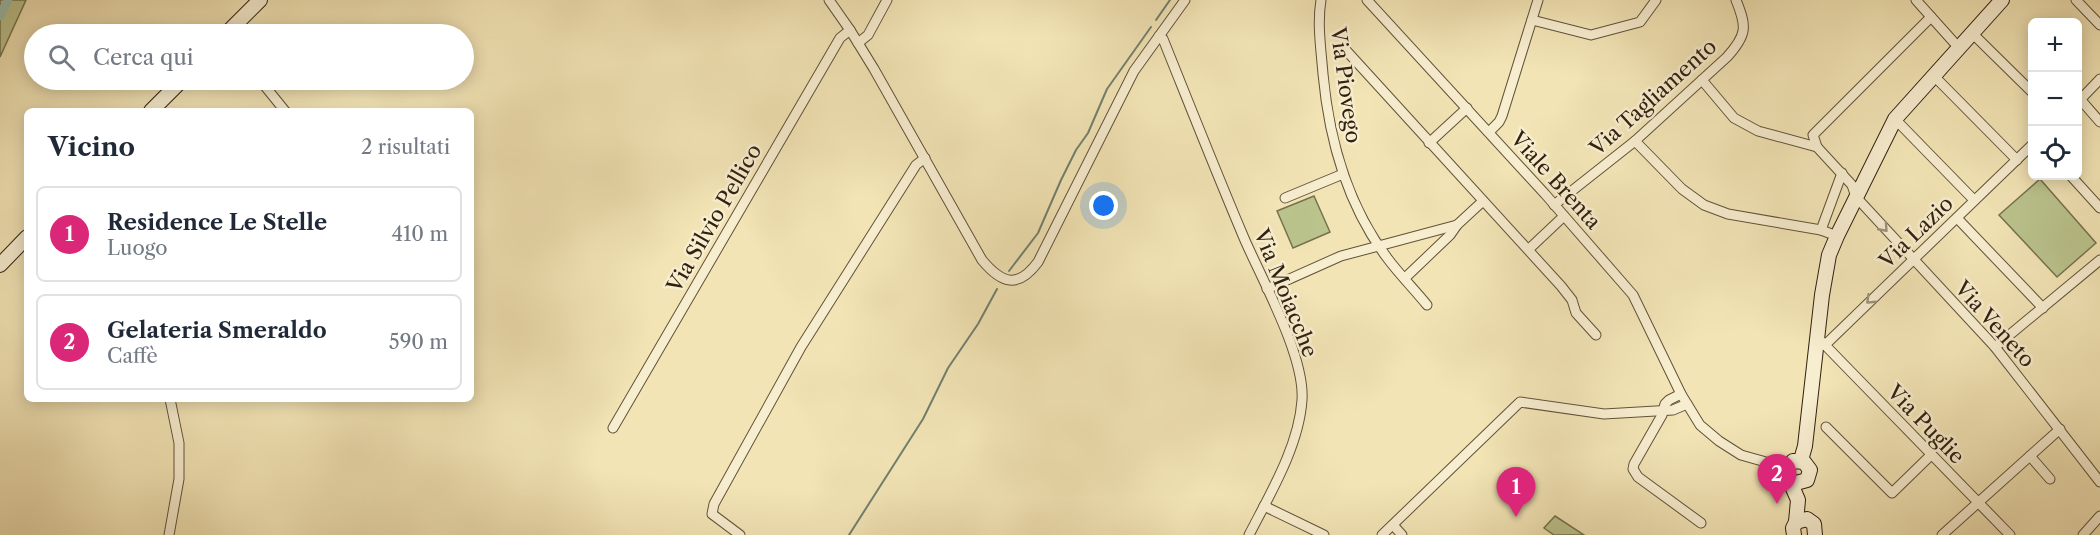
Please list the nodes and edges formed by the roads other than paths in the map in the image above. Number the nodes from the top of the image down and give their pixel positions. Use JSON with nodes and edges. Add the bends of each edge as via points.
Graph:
{"nodes":[{"id":1,"x":260,"y":0,"type":"edge"},
{"id":2,"x":829,"y":0,"type":"edge"},
{"id":3,"x":887,"y":0,"type":"edge"},
{"id":4,"x":1185,"y":0,"type":"edge"},
{"id":5,"x":1322,"y":0,"type":"edge"},
{"id":6,"x":1367,"y":0,"type":"edge"},
{"id":7,"x":1538,"y":0,"type":"edge"},
{"id":8,"x":1656,"y":0,"type":"edge"},
{"id":9,"x":1736,"y":0,"type":"edge"},
{"id":10,"x":1916,"y":0,"type":"edge"},
{"id":11,"x":2002,"y":0,"type":"edge"},
{"id":12,"x":2076,"y":0,"type":"edge"},
{"id":13,"x":1931,"y":17,"type":"junction"},
{"id":14,"x":1532,"y":20,"type":"junction"},
{"id":15,"x":236,"y":24,"type":"edge"},
{"id":16,"x":2100,"y":25,"type":"edge"},
{"id":17,"x":850,"y":30,"type":"junction"},
{"id":18,"x":1973,"y":34,"type":"junction"},
{"id":19,"x":1160,"y":36,"type":"junction"},
{"id":20,"x":858,"y":43,"type":"junction"},
{"id":21,"x":1153,"y":47,"type":"junction"},
{"id":22,"x":1343,"y":47,"type":"dead end"},
{"id":23,"x":1959,"y":48,"type":"junction"},
{"id":24,"x":1174,"y":66,"type":"junction"},
{"id":25,"x":1933,"y":75,"type":"junction"},
{"id":26,"x":2100,"y":79,"type":"edge"},
{"id":27,"x":1702,"y":80,"type":"junction"},
{"id":28,"x":2028,"y":88,"type":"edge"},
{"id":29,"x":172,"y":90,"type":"edge"},
{"id":30,"x":268,"y":90,"type":"edge"},
{"id":31,"x":2082,"y":97,"type":"edge"},
{"id":32,"x":2082,"y":103,"type":"edge"},
{"id":33,"x":154,"y":108,"type":"edge"},
{"id":34,"x":283,"y":108,"type":"edge"},
{"id":35,"x":1467,"y":108,"type":"junction"},
{"id":36,"x":1894,"y":119,"type":"junction"},
{"id":37,"x":2100,"y":122,"type":"edge"},
{"id":38,"x":1489,"y":132,"type":"junction"},
{"id":39,"x":1635,"y":141,"type":"junction"},
{"id":40,"x":1429,"y":143,"type":"junction"},
{"id":41,"x":1817,"y":147,"type":"junction"},
{"id":42,"x":2028,"y":149,"type":"edge"},
{"id":43,"x":925,"y":158,"type":"junction"},
{"id":44,"x":2017,"y":160,"type":"junction"},
{"id":45,"x":1842,"y":173,"type":"junction"},
{"id":46,"x":1343,"y":174,"type":"junction"},
{"id":47,"x":2075,"y":180,"type":"edge"},
{"id":48,"x":1856,"y":197,"type":"junction"},
{"id":49,"x":1285,"y":198,"type":"dead end"},
{"id":50,"x":1974,"y":200,"type":"junction"},
{"id":51,"x":1483,"y":201,"type":"junction"},
{"id":52,"x":1554,"y":205,"type":"junction"},
{"id":53,"x":2100,"y":208,"type":"edge"},
{"id":54,"x":1564,"y":216,"type":"junction"},
{"id":55,"x":1957,"y":218,"type":"junction"},
{"id":56,"x":1457,"y":225,"type":"junction"},
{"id":57,"x":1821,"y":230,"type":"junction"},
{"id":58,"x":1837,"y":236,"type":"junction"},
{"id":59,"x":24,"y":240,"type":"edge"},
{"id":60,"x":1379,"y":245,"type":"junction"},
{"id":61,"x":1529,"y":249,"type":"junction"},
{"id":62,"x":1912,"y":260,"type":"junction"},
{"id":63,"x":2100,"y":260,"type":"edge"},
{"id":64,"x":0,"y":265,"type":"edge"},
{"id":65,"x":1405,"y":278,"type":"junction"},
{"id":66,"x":1267,"y":289,"type":"junction"},
{"id":67,"x":1427,"y":305,"type":"dead end"},
{"id":68,"x":2043,"y":308,"type":"junction"},
{"id":69,"x":1596,"y":335,"type":"dead end"},
{"id":70,"x":1821,"y":341,"type":"junction"},
{"id":71,"x":1995,"y":347,"type":"junction"},
{"id":72,"x":1681,"y":394,"type":"junction"},
{"id":73,"x":171,"y":402,"type":"edge"},
{"id":74,"x":1687,"y":404,"type":"junction"},
{"id":75,"x":1664,"y":411,"type":"junction"},
{"id":76,"x":1826,"y":427,"type":"dead end"},
{"id":77,"x":613,"y":428,"type":"dead end"},
{"id":78,"x":2060,"y":429,"type":"junction"},
{"id":79,"x":1931,"y":455,"type":"junction"},
{"id":80,"x":2030,"y":456,"type":"junction"},
{"id":81,"x":1801,"y":460,"type":"junction"},
{"id":82,"x":1789,"y":474,"type":"junction"},
{"id":83,"x":2050,"y":479,"type":"dead end"},
{"id":84,"x":1807,"y":480,"type":"junction"},
{"id":85,"x":2100,"y":482,"type":"edge"},
{"id":86,"x":1977,"y":502,"type":"junction"},
{"id":87,"x":1264,"y":506,"type":"junction"},
{"id":88,"x":2100,"y":516,"type":"edge"},
{"id":89,"x":1701,"y":523,"type":"dead end"},
{"id":90,"x":1393,"y":525,"type":"junction"},
{"id":91,"x":1795,"y":529,"type":"edge"},
{"id":92,"x":1815,"y":531,"type":"edge"},
{"id":93,"x":169,"y":535,"type":"edge"},
{"id":94,"x":740,"y":535,"type":"edge"},
{"id":95,"x":1250,"y":535,"type":"edge"},
{"id":96,"x":1324,"y":535,"type":"edge"},
{"id":97,"x":1382,"y":535,"type":"edge"},
{"id":98,"x":1402,"y":535,"type":"edge"},
{"id":99,"x":1942,"y":535,"type":"edge"},
{"id":100,"x":2010,"y":535,"type":"edge"},
{"id":101,"x":2083,"y":535,"type":"edge"}],
"edges":[{"from":1,"to":15,"type":"street"},
{"from":2,"to":17,"type":"street"},
{"from":3,"to":20,"type":"street","via":[[868,35]]},
{"from":4,"to":19,"type":"street"},
{"from":5,"to":46,"type":"street","name":"Via Piovego","via":[[1319,15],[1325,90]]},
{"from":6,"to":35,"type":"street","name":"Viale Brenta"},
{"from":7,"to":14,"type":"street"},
{"from":8,"to":14,"type":"street","via":[[1640,21],[1591,35]]},
{"from":9,"to":27,"type":"street","name":"Via Tagliamento","via":[[1744,31],[1738,45]]},
{"from":10,"to":13,"type":"street"},
{"from":11,"to":18,"type":"street"},
{"from":12,"to":16,"type":"street"},
{"from":13,"to":23,"type":"street"},
{"from":13,"to":41,"type":"street","via":[[1813,135]]},
{"from":14,"to":38,"type":"street","via":[[1502,116]]},
{"from":17,"to":20,"type":"street"},
{"from":17,"to":77,"type":"street","name":"Via Silvio Pellico","via":[[840,38]]},
{"from":18,"to":23,"type":"street"},
{"from":18,"to":28,"type":"street"},
{"from":19,"to":21,"type":"street"},
{"from":19,"to":24,"type":"street","name":"Via Moiacche"},
{"from":20,"to":43,"type":"street"},
{"from":21,"to":24,"type":"street","name":"Via Moiacche"},
{"from":21,"to":43,"type":"street","via":[[1134,71],[1038,262],[1020,279],[1003,279],[982,260]]},
{"from":22,"to":40,"type":"street"},
{"from":23,"to":25,"type":"street"},
{"from":24,"to":66,"type":"street","name":"Via Moiacche"},
{"from":25,"to":36,"type":"street"},
{"from":25,"to":44,"type":"street"},
{"from":26,"to":31,"type":"street"},
{"from":27,"to":39,"type":"street","name":"Via Tagliamento"},
{"from":27,"to":41,"type":"street","via":[[1734,118],[1758,131]]},
{"from":29,"to":33,"type":"street"},
{"from":30,"to":34,"type":"street"},
{"from":32,"to":37,"type":"street"},
{"from":35,"to":38,"type":"street","name":"Viale Brenta"},
{"from":35,"to":40,"type":"street"},
{"from":36,"to":48,"type":"street"},
{"from":36,"to":50,"type":"street"},
{"from":38,"to":52,"type":"street","name":"Viale Brenta"},
{"from":39,"to":52,"type":"street","name":"Via Tagliamento"},
{"from":39,"to":57,"type":"street","via":[[1682,189],[1704,205],[1728,214]]},
{"from":40,"to":51,"type":"street"},
{"from":41,"to":45,"type":"street","name":"Via Veneto"},
{"from":42,"to":44,"type":"street","name":"Via Lazio"},
{"from":43,"to":94,"type":"street","via":[[916,165],[801,347],[714,504],[712,514]]},
{"from":44,"to":50,"type":"street","name":"Via Lazio"},
{"from":45,"to":48,"type":"street","name":"Via Veneto"},
{"from":45,"to":57,"type":"street"},
{"from":46,"to":49,"type":"street","name":"Via Piovego"},
{"from":46,"to":60,"type":"street","name":"Via Piovego"},
{"from":47,"to":53,"type":"street"},
{"from":48,"to":58,"type":"street"},
{"from":48,"to":62,"type":"street","name":"Via Veneto","one_way":true},
{"from":50,"to":55,"type":"street","name":"Via Lazio"},
{"from":51,"to":56,"type":"street"},
{"from":51,"to":61,"type":"street"},
{"from":52,"to":54,"type":"street","name":"Viale Brenta"},
{"from":54,"to":61,"type":"street"},
{"from":54,"to":72,"type":"street","name":"Viale Brenta","via":[[1633,295]]},
{"from":55,"to":62,"type":"street","name":"Via Lazio"},
{"from":55,"to":68,"type":"street"},
{"from":56,"to":60,"type":"street"},
{"from":56,"to":65,"type":"street"},
{"from":57,"to":58,"type":"street"},
{"from":58,"to":70,"type":"street","via":[[1829,255]]},
{"from":59,"to":64,"type":"street"},
{"from":60,"to":65,"type":"street","name":"Via Piovego"},
{"from":60,"to":66,"type":"street","via":[[1341,256]]},
{"from":61,"to":69,"type":"street"},
{"from":62,"to":70,"type":"street","name":"Via Lazio","one_way":true},
{"from":62,"to":71,"type":"street","name":"Via Veneto"},
{"from":63,"to":68,"type":"street"},
{"from":65,"to":67,"type":"street","name":"Via Piovego"},
{"from":66,"to":87,"type":"street","name":"Via Moiacche","via":[[1291,345],[1303,397],[1299,427]]},
{"from":68,"to":71,"type":"street"},
{"from":70,"to":79,"type":"street","name":"Via Puglie"},
{"from":70,"to":81,"type":"street"},
{"from":71,"to":78,"type":"street","name":"Via Veneto"},
{"from":72,"to":74,"type":"street","name":"Viale Brenta"},
{"from":72,"to":75,"type":"street","via":[[1669,399]]},
{"from":73,"to":93,"type":"street","via":[[179,443],[179,479]]},
{"from":74,"to":75,"type":"street"},
{"from":74,"to":82,"type":"street","name":"Viale Brenta","via":[[1700,425],[1719,441]]},
{"from":75,"to":89,"type":"street","via":[[1633,469],[1638,477]]},
{"from":75,"to":90,"type":"street","via":[[1604,414],[1520,402]]},
{"from":76,"to":79,"type":"street","via":[[1892,493]]},
{"from":78,"to":80,"type":"street"},
{"from":78,"to":85,"type":"street","name":"Via Veneto"},
{"from":79,"to":86,"type":"street","name":"Via Puglie"},
{"from":80,"to":83,"type":"street"},
{"from":80,"to":86,"type":"street"},
{"from":81,"to":82,"type":"street","via":[[1793,461]]},
{"from":81,"to":84,"type":"street","via":[[1810,470]]},
{"from":82,"to":84,"type":"street","via":[[1796,483]]},
{"from":82,"to":91,"type":"street","via":[[1798,500]]},
{"from":84,"to":92,"type":"street","via":[[1803,499]]},
{"from":86,"to":99,"type":"street"},
{"from":86,"to":100,"type":"street","name":"Via Puglie"},
{"from":87,"to":95,"type":"street","name":"Via Moiacche"},
{"from":87,"to":96,"type":"street"},
{"from":88,"to":101,"type":"street"},
{"from":90,"to":97,"type":"street"},
{"from":90,"to":98,"type":"street"},
{"from":91,"to":92,"type":"street","via":[[1801,519]]}]}
